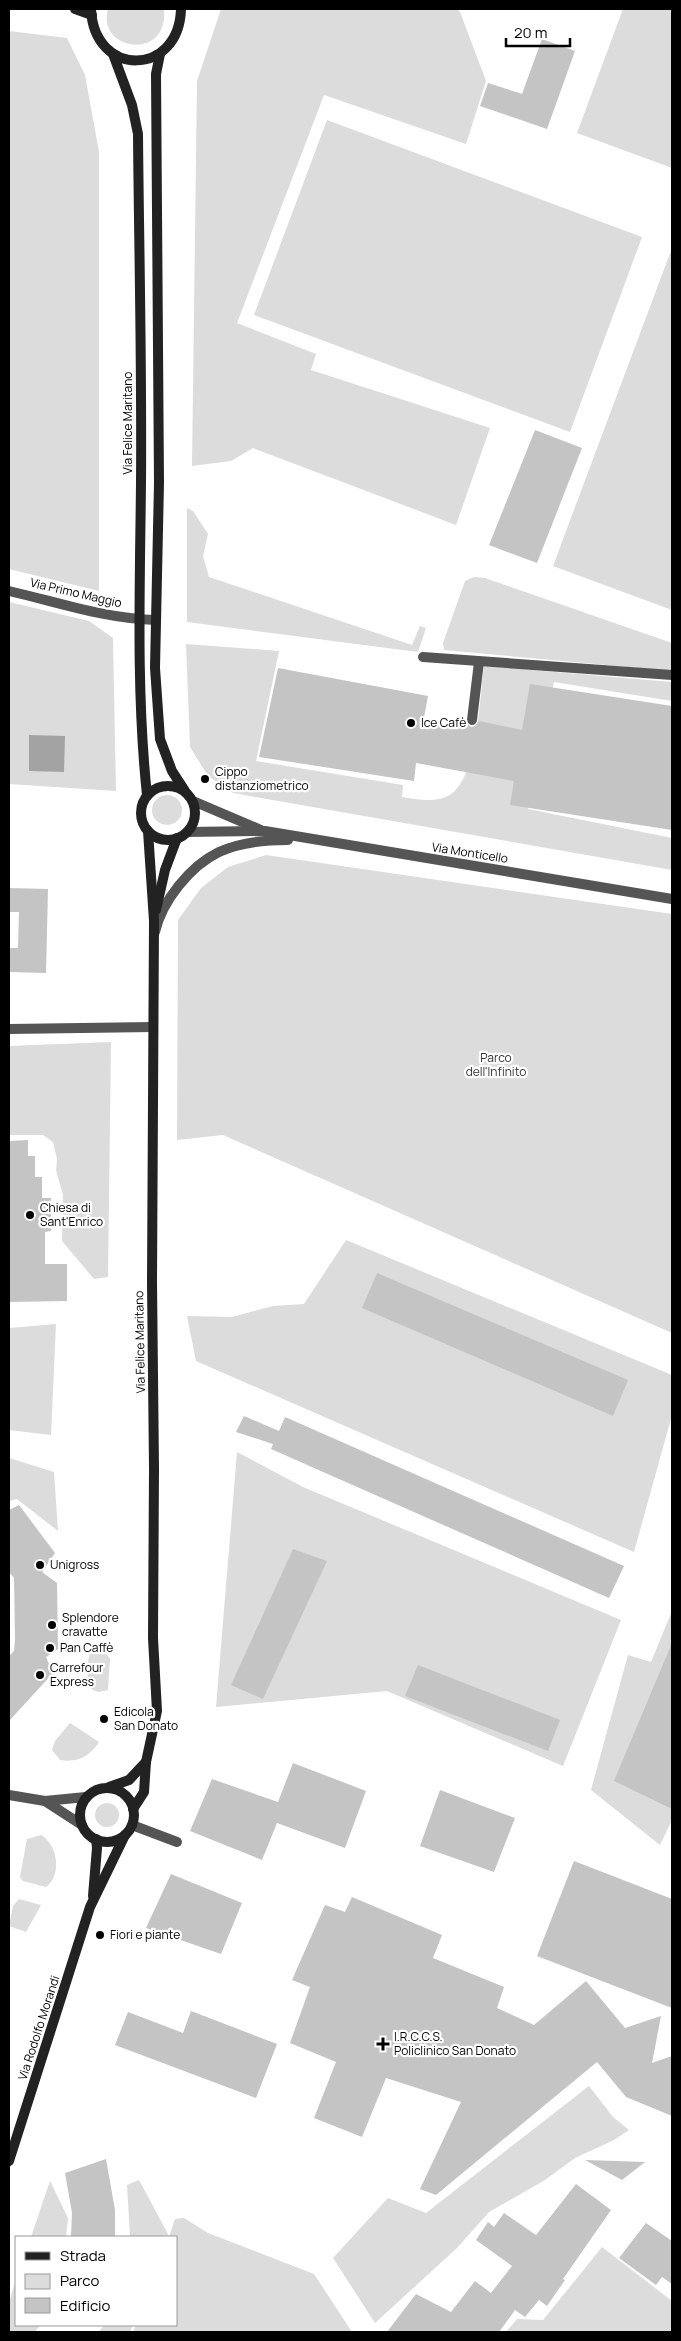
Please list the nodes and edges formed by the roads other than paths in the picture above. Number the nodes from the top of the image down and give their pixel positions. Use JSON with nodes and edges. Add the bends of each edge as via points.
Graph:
{"nodes":[{"id":1,"x":75,"y":9,"type":"edge"},
{"id":2,"x":181,"y":9,"type":"edge"},
{"id":3,"x":91,"y":12,"type":"edge"},
{"id":4,"x":113,"y":54,"type":"junction"},
{"id":5,"x":160,"y":54,"type":"junction"},
{"id":6,"x":9,"y":591,"type":"edge"},
{"id":7,"x":138,"y":620,"type":"junction"},
{"id":8,"x":156,"y":620,"type":"junction"},
{"id":9,"x":423,"y":657,"type":"dead end"},
{"id":10,"x":479,"y":662,"type":"junction"},
{"id":11,"x":672,"y":675,"type":"edge"},
{"id":12,"x":472,"y":720,"type":"dead end"},
{"id":13,"x":185,"y":791,"type":"junction"},
{"id":14,"x":147,"y":796,"type":"junction"},
{"id":15,"x":193,"y":801,"type":"junction"},
{"id":16,"x":148,"y":831,"type":"junction"},
{"id":17,"x":264,"y":831,"type":"junction"},
{"id":18,"x":187,"y":832,"type":"junction"},
{"id":19,"x":177,"y":838,"type":"junction"},
{"id":20,"x":334,"y":843,"type":"junction"},
{"id":21,"x":672,"y":899,"type":"edge"},
{"id":22,"x":154,"y":921,"type":"junction"},
{"id":23,"x":154,"y":938,"type":"junction"},
{"id":24,"x":153,"y":1027,"type":"junction"},
{"id":25,"x":9,"y":1029,"type":"edge"},
{"id":26,"x":146,"y":1762,"type":"junction"},
{"id":27,"x":109,"y":1788,"type":"junction"},
{"id":28,"x":9,"y":1795,"type":"edge"},
{"id":29,"x":86,"y":1798,"type":"junction"},
{"id":30,"x":45,"y":1802,"type":"junction"},
{"id":31,"x":134,"y":1809,"type":"junction"},
{"id":32,"x":82,"y":1825,"type":"junction"},
{"id":33,"x":132,"y":1825,"type":"junction"},
{"id":34,"x":125,"y":1835,"type":"junction"},
{"id":35,"x":96,"y":1839,"type":"junction"},
{"id":36,"x":177,"y":1842,"type":"dead end"},
{"id":37,"x":92,"y":1902,"type":"junction"},
{"id":38,"x":9,"y":2161,"type":"edge"}],
"edges":[{"from":1,"to":3,"type":"street"},
{"from":2,"to":5,"type":"street","via":[[177,34]]},
{"from":3,"to":4,"type":"street","via":[[98,39]]},
{"from":4,"to":5,"type":"street","via":[[128,60],[144,60]]},
{"from":4,"to":7,"type":"street","name":"Via Felice Maritano","via":[[132,105],[138,134],[141,482]]},
{"from":5,"to":8,"type":"street","via":[[156,84],[159,457]]},
{"from":6,"to":7,"type":"street","name":"Via Primo Maggio"},
{"from":7,"to":8,"type":"street","name":"Via Primo Maggio"},
{"from":7,"to":14,"type":"street","name":"Via Felice Maritano"},
{"from":8,"to":13,"type":"street","via":[[155,668],[160,739],[172,771]]},
{"from":9,"to":10,"type":"street"},
{"from":10,"to":11,"type":"street"},
{"from":10,"to":12,"type":"street"},
{"from":13,"to":14,"type":"street","via":[[172,786],[158,787]]},
{"from":13,"to":15,"type":"street"},
{"from":14,"to":16,"type":"street","via":[[141,813]]},
{"from":15,"to":17,"type":"street","name":"Via Monticello"},
{"from":15,"to":18,"type":"street","via":[[194,817]]},
{"from":16,"to":19,"type":"street","via":[[166,840]]},
{"from":16,"to":22,"type":"street","name":"Via Felice Maritano"},
{"from":17,"to":18,"type":"street","name":"Via Monticello"},
{"from":17,"to":20,"type":"street","name":"Via Monticello"},
{"from":18,"to":19,"type":"street"},
{"from":19,"to":22,"type":"street","name":"Via Felice Maritano","via":[[165,870]]},
{"from":20,"to":21,"type":"street","name":"Via Monticello"},
{"from":20,"to":23,"type":"street","via":[[264,840],[218,853],[186,878],[173,895],[157,922]]},
{"from":22,"to":23,"type":"street","name":"Via Felice Maritano"},
{"from":23,"to":24,"type":"street","name":"Via Felice Maritano"},
{"from":24,"to":25,"type":"street"},
{"from":24,"to":26,"type":"street","name":"Via Felice Maritano","via":[[153,1638],[157,1711]]},
{"from":26,"to":27,"type":"street","via":[[129,1780]]},
{"from":26,"to":31,"type":"street","name":"Via Felice Maritano","via":[[144,1792]]},
{"from":27,"to":29,"type":"street","via":[[92,1792]]},
{"from":27,"to":31,"type":"street","via":[[125,1794]]},
{"from":28,"to":30,"type":"street"},
{"from":29,"to":30,"type":"street"},
{"from":29,"to":32,"type":"street","via":[[80,1816]]},
{"from":30,"to":32,"type":"street"},
{"from":31,"to":33,"type":"street"},
{"from":32,"to":35,"type":"street"},
{"from":33,"to":34,"type":"street"},
{"from":33,"to":36,"type":"street"},
{"from":34,"to":35,"type":"street","via":[[106,1842]]},
{"from":34,"to":37,"type":"street","name":"Via Rodolfo Morandi"},
{"from":35,"to":37,"type":"street","name":"Via Rodolfo Morandi"},
{"from":37,"to":38,"type":"street","name":"Via Rodolfo Morandi"}]}
